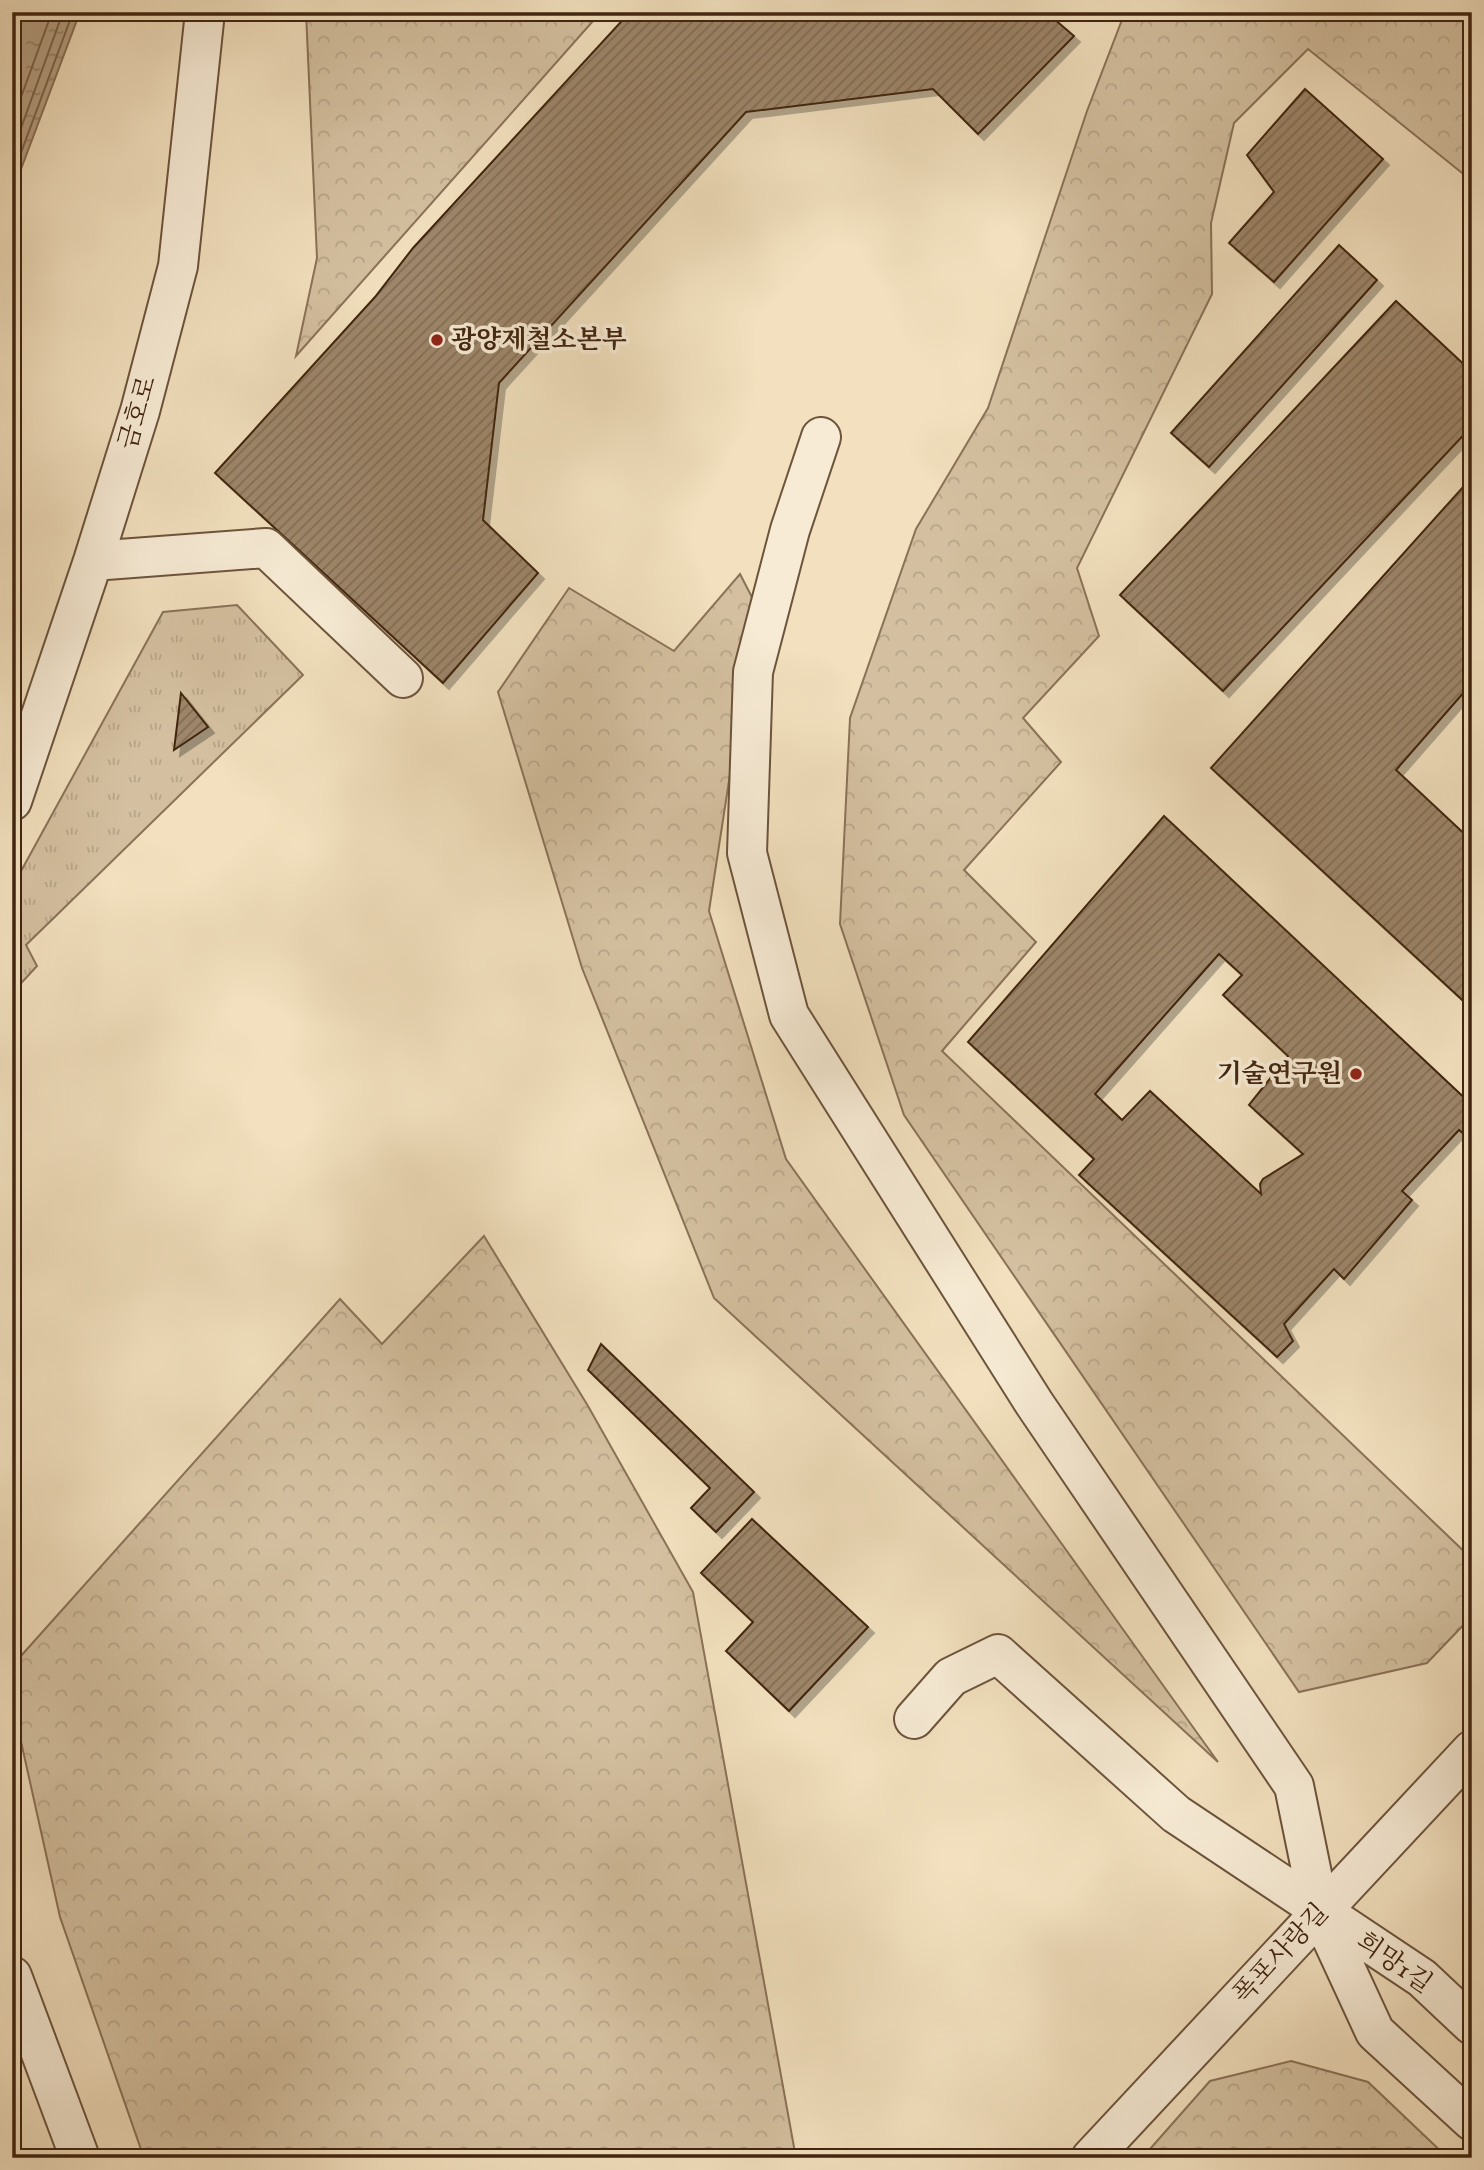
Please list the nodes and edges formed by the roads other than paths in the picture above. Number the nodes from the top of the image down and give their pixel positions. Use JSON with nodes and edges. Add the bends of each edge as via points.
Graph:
{"nodes":[{"id":1,"x":205,"y":12,"type":"edge"},
{"id":2,"x":821,"y":437,"type":"dead end"},
{"id":3,"x":93,"y":561,"type":"junction"},
{"id":4,"x":403,"y":678,"type":"dead end"},
{"id":5,"x":12,"y":801,"type":"edge"},
{"id":6,"x":914,"y":1718,"type":"dead end"},
{"id":7,"x":1472,"y":1750,"type":"edge"},
{"id":8,"x":1320,"y":1913,"type":"junction"},
{"id":9,"x":12,"y":1976,"type":"edge"},
{"id":10,"x":1472,"y":2025,"type":"edge"},
{"id":11,"x":1472,"y":2121,"type":"edge"},
{"id":12,"x":80,"y":2158,"type":"edge"},
{"id":13,"x":1091,"y":2158,"type":"edge"}],
"edges":[{"from":1,"to":3,"type":"street","name":"금호로","via":[[178,266]]},
{"from":2,"to":8,"type":"street","via":[[790,530],[753,673],[747,853],[789,1015],[1034,1403],[1294,1786]]},
{"from":3,"to":4,"type":"street","via":[[266,548]]},
{"from":3,"to":5,"type":"street","name":"금호로"},
{"from":6,"to":8,"type":"street","via":[[951,1677],[998,1654],[1176,1814]]},
{"from":7,"to":8,"type":"street","name":"폭포사랑길"},
{"from":8,"to":10,"type":"street","name":"희망1길","via":[[1422,1979]]},
{"from":8,"to":11,"type":"street","name":"희망1길","via":[[1375,2032]]},
{"from":8,"to":13,"type":"street","name":"폭포사랑길"},
{"from":9,"to":12,"type":"street"}]}
